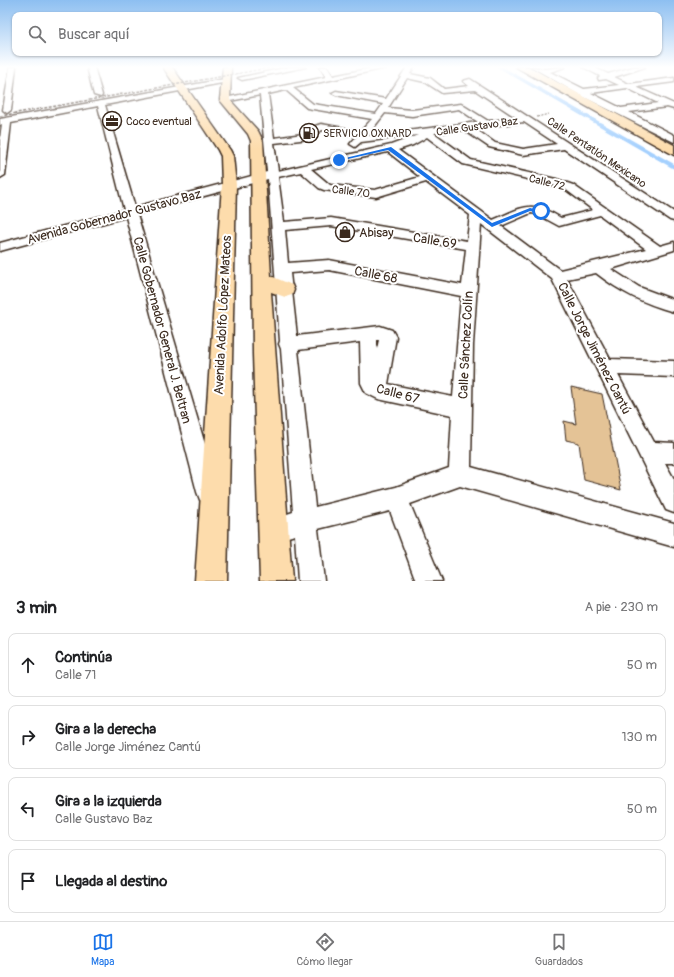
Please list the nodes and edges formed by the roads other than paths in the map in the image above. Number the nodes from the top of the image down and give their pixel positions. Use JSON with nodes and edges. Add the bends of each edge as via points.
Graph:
{"nodes":[{"id":1,"x":9,"y":94,"type":"edge"},
{"id":2,"x":98,"y":94,"type":"edge"},
{"id":3,"x":118,"y":94,"type":"edge"},
{"id":4,"x":185,"y":94,"type":"edge"},
{"id":5,"x":231,"y":94,"type":"edge"},
{"id":6,"x":232,"y":94,"type":"edge"},
{"id":7,"x":266,"y":94,"type":"edge"},
{"id":8,"x":295,"y":94,"type":"edge"},
{"id":9,"x":343,"y":94,"type":"edge"},
{"id":10,"x":393,"y":94,"type":"edge"},
{"id":11,"x":488,"y":94,"type":"edge"},
{"id":12,"x":571,"y":94,"type":"edge"},
{"id":13,"x":578,"y":94,"type":"edge"},
{"id":14,"x":585,"y":94,"type":"edge"},
{"id":15,"x":647,"y":94,"type":"edge"},
{"id":16,"x":348,"y":95,"type":"joint"},
{"id":17,"x":99,"y":97,"type":"junction"},
{"id":18,"x":387,"y":102,"type":"junction"},
{"id":19,"x":672,"y":105,"type":"edge"},
{"id":20,"x":619,"y":111,"type":"junction"},
{"id":21,"x":380,"y":113,"type":"junction"},
{"id":22,"x":6,"y":115,"type":"edge"},
{"id":23,"x":527,"y":119,"type":"junction"},
{"id":24,"x":487,"y":125,"type":"junction"},
{"id":25,"x":467,"y":128,"type":"junction"},
{"id":26,"x":426,"y":133,"type":"junction"},
{"id":27,"x":671,"y":136,"type":"edge"},
{"id":28,"x":361,"y":137,"type":"junction"},
{"id":29,"x":266,"y":144,"type":"junction"},
{"id":30,"x":566,"y":146,"type":"junction"},
{"id":31,"x":674,"y":146,"type":"edge"},
{"id":32,"x":389,"y":148,"type":"junction"},
{"id":33,"x":674,"y":150,"type":"edge"},
{"id":34,"x":339,"y":160,"type":"junction"},
{"id":35,"x":304,"y":169,"type":"junction"},
{"id":36,"x":0,"y":175,"type":"edge"},
{"id":37,"x":268,"y":177,"type":"junction"},
{"id":38,"x":428,"y":178,"type":"junction"},
{"id":39,"x":228,"y":188,"type":"junction"},
{"id":40,"x":603,"y":211,"type":"junction"},
{"id":41,"x":131,"y":214,"type":"junction"},
{"id":42,"x":476,"y":215,"type":"junction"},
{"id":43,"x":674,"y":217,"type":"edge"},
{"id":44,"x":492,"y":225,"type":"junction"},
{"id":45,"x":278,"y":227,"type":"junction"},
{"id":46,"x":472,"y":246,"type":"junction"},
{"id":47,"x":674,"y":246,"type":"edge"},
{"id":48,"x":0,"y":247,"type":"edge"},
{"id":49,"x":658,"y":251,"type":"junction"},
{"id":50,"x":0,"y":253,"type":"edge"},
{"id":51,"x":599,"y":267,"type":"junction"},
{"id":52,"x":282,"y":269,"type":"junction"},
{"id":53,"x":558,"y":276,"type":"junction"},
{"id":54,"x":263,"y":280,"type":"junction"},
{"id":55,"x":285,"y":290,"type":"junction"},
{"id":56,"x":468,"y":292,"type":"junction"},
{"id":57,"x":674,"y":306,"type":"edge"},
{"id":58,"x":287,"y":344,"type":"junction"},
{"id":59,"x":605,"y":367,"type":"junction"},
{"id":60,"x":674,"y":369,"type":"edge"},
{"id":61,"x":462,"y":408,"type":"junction"},
{"id":62,"x":649,"y":452,"type":"junction"},
{"id":63,"x":674,"y":454,"type":"edge"},
{"id":64,"x":460,"y":475,"type":"junction"},
{"id":65,"x":396,"y":498,"type":"junction"},
{"id":66,"x":674,"y":502,"type":"edge"},
{"id":67,"x":213,"y":510,"type":"junction"},
{"id":68,"x":305,"y":522,"type":"junction"},
{"id":69,"x":274,"y":529,"type":"junction"},
{"id":70,"x":674,"y":535,"type":"edge"},
{"id":71,"x":211,"y":581,"type":"edge"},
{"id":72,"x":276,"y":581,"type":"edge"},
{"id":73,"x":311,"y":581,"type":"edge"},
{"id":74,"x":429,"y":581,"type":"edge"}],
"edges":[{"from":1,"to":22,"type":"street"},
{"from":2,"to":17,"type":"street","name":"Calle Gobernador General J. Beltran"},
{"from":3,"to":17,"type":"street"},
{"from":4,"to":39,"type":"main road","name":"Avenida Adolfo López Mateos","via":[[227,156]]},
{"from":5,"to":29,"type":"main road","via":[[257,141]]},
{"from":6,"to":29,"type":"main road"},
{"from":7,"to":29,"type":"street"},
{"from":8,"to":21,"type":"street","via":[[310,106]]},
{"from":9,"to":16,"type":"street"},
{"from":10,"to":18,"type":"street"},
{"from":11,"to":23,"type":"street","name":"Calle Pentatlón Mexicano"},
{"from":12,"to":33,"type":"highway"},
{"from":13,"to":31,"type":"highway"},
{"from":14,"to":20,"type":"street"},
{"from":15,"to":19,"type":"street"},
{"from":16,"to":18,"type":"street"},
{"from":17,"to":22,"type":"street"},
{"from":17,"to":41,"type":"street","name":"Calle Gobernador General J. Beltran"},
{"from":18,"to":21,"type":"street"},
{"from":19,"to":20,"type":"street"},
{"from":20,"to":27,"type":"street"},
{"from":21,"to":24,"type":"street","via":[[412,113],[461,106]]},
{"from":21,"to":28,"type":"street"},
{"from":22,"to":36,"type":"street"},
{"from":23,"to":24,"type":"street","name":"Calle Gustavo Baz"},
{"from":23,"to":30,"type":"street","name":"Calle Pentatlón Mexicano"},
{"from":24,"to":25,"type":"street","name":"Calle Gustavo Baz"},
{"from":25,"to":26,"type":"street","name":"Calle Gustavo Baz"},
{"from":25,"to":30,"type":"street","via":[[492,145],[523,152]]},
{"from":26,"to":28,"type":"street","name":"Calle Gustavo Baz"},
{"from":26,"to":32,"type":"street","name":"Calle Gustavo Baz","via":[[415,141]]},
{"from":26,"to":40,"type":"street","name":"Calle 72","via":[[467,162],[569,187]]},
{"from":28,"to":29,"type":"street","name":"Calle Gustavo Baz","via":[[321,127],[306,137]]},
{"from":28,"to":34,"type":"street"},
{"from":29,"to":37,"type":"main road"},
{"from":30,"to":43,"type":"street","name":"Calle Pentatlón Mexicano"},
{"from":32,"to":34,"type":"street","name":"Calle Gustavo Baz"},
{"from":32,"to":38,"type":"street","name":"Calle Jorge Jiménez Cantú"},
{"from":34,"to":35,"type":"street","name":"Calle Gustavo Baz"},
{"from":35,"to":37,"type":"street","name":"Calle Gustavo Baz"},
{"from":35,"to":38,"type":"street","name":"Calle 70","via":[[328,188],[376,194]]},
{"from":37,"to":39,"type":"street","name":"Calle Gustavo Baz"},
{"from":37,"to":45,"type":"street"},
{"from":37,"to":54,"type":"main road"},
{"from":38,"to":42,"type":"street","name":"Calle Jorge Jiménez Cantú"},
{"from":39,"to":41,"type":"street","name":"Avenida Gobernador Gustavo Baz"},
{"from":39,"to":67,"type":"main road","name":"Avenida Adolfo López Mateos"},
{"from":40,"to":44,"type":"street","via":[[559,222],[541,211],[530,209]]},
{"from":40,"to":49,"type":"street","name":"Calle 72"},
{"from":41,"to":48,"type":"street","name":"Avenida Gobernador Gustavo Baz"},
{"from":41,"to":50,"type":"street","name":"Avenida Gobernador Gustavo Baz"},
{"from":41,"to":67,"type":"street","name":"Calle Gobernador General J. Beltran"},
{"from":42,"to":44,"type":"street","name":"Calle Jorge Jiménez Cantú"},
{"from":42,"to":46,"type":"street","name":"Calle Sánchez Colín"},
{"from":44,"to":53,"type":"street","name":"Calle Jorge Jiménez Cantú"},
{"from":45,"to":46,"type":"street","name":"Calle 69","via":[[331,222]]},
{"from":45,"to":52,"type":"street"},
{"from":46,"to":56,"type":"street","name":"Calle Sánchez Colín"},
{"from":47,"to":49,"type":"street"},
{"from":49,"to":51,"type":"street"},
{"from":51,"to":53,"type":"street"},
{"from":51,"to":57,"type":"street","via":[[635,293]]},
{"from":52,"to":55,"type":"street"},
{"from":52,"to":56,"type":"street","name":"Calle 68","via":[[331,265]]},
{"from":53,"to":59,"type":"street","name":"Calle Jorge Jiménez Cantú"},
{"from":54,"to":55,"type":"main road"},
{"from":54,"to":69,"type":"main road","via":[[264,354]]},
{"from":55,"to":58,"type":"street"},
{"from":56,"to":61,"type":"street","name":"Calle Sánchez Colín"},
{"from":58,"to":61,"type":"street","name":"Calle 67","via":[[368,334],[370,383],[373,388]]},
{"from":58,"to":68,"type":"street"},
{"from":59,"to":60,"type":"street"},
{"from":59,"to":62,"type":"street","name":"Calle Jorge Jiménez Cantú"},
{"from":61,"to":64,"type":"street","name":"Calle Sánchez Colín"},
{"from":62,"to":63,"type":"street"},
{"from":62,"to":66,"type":"street","name":"Calle Jorge Jiménez Cantú"},
{"from":64,"to":65,"type":"street"},
{"from":64,"to":70,"type":"street"},
{"from":65,"to":68,"type":"street"},
{"from":65,"to":74,"type":"street"},
{"from":67,"to":71,"type":"main road","name":"Avenida Adolfo López Mateos"},
{"from":68,"to":69,"type":"street"},
{"from":68,"to":73,"type":"street"},
{"from":69,"to":72,"type":"main road"}]}
